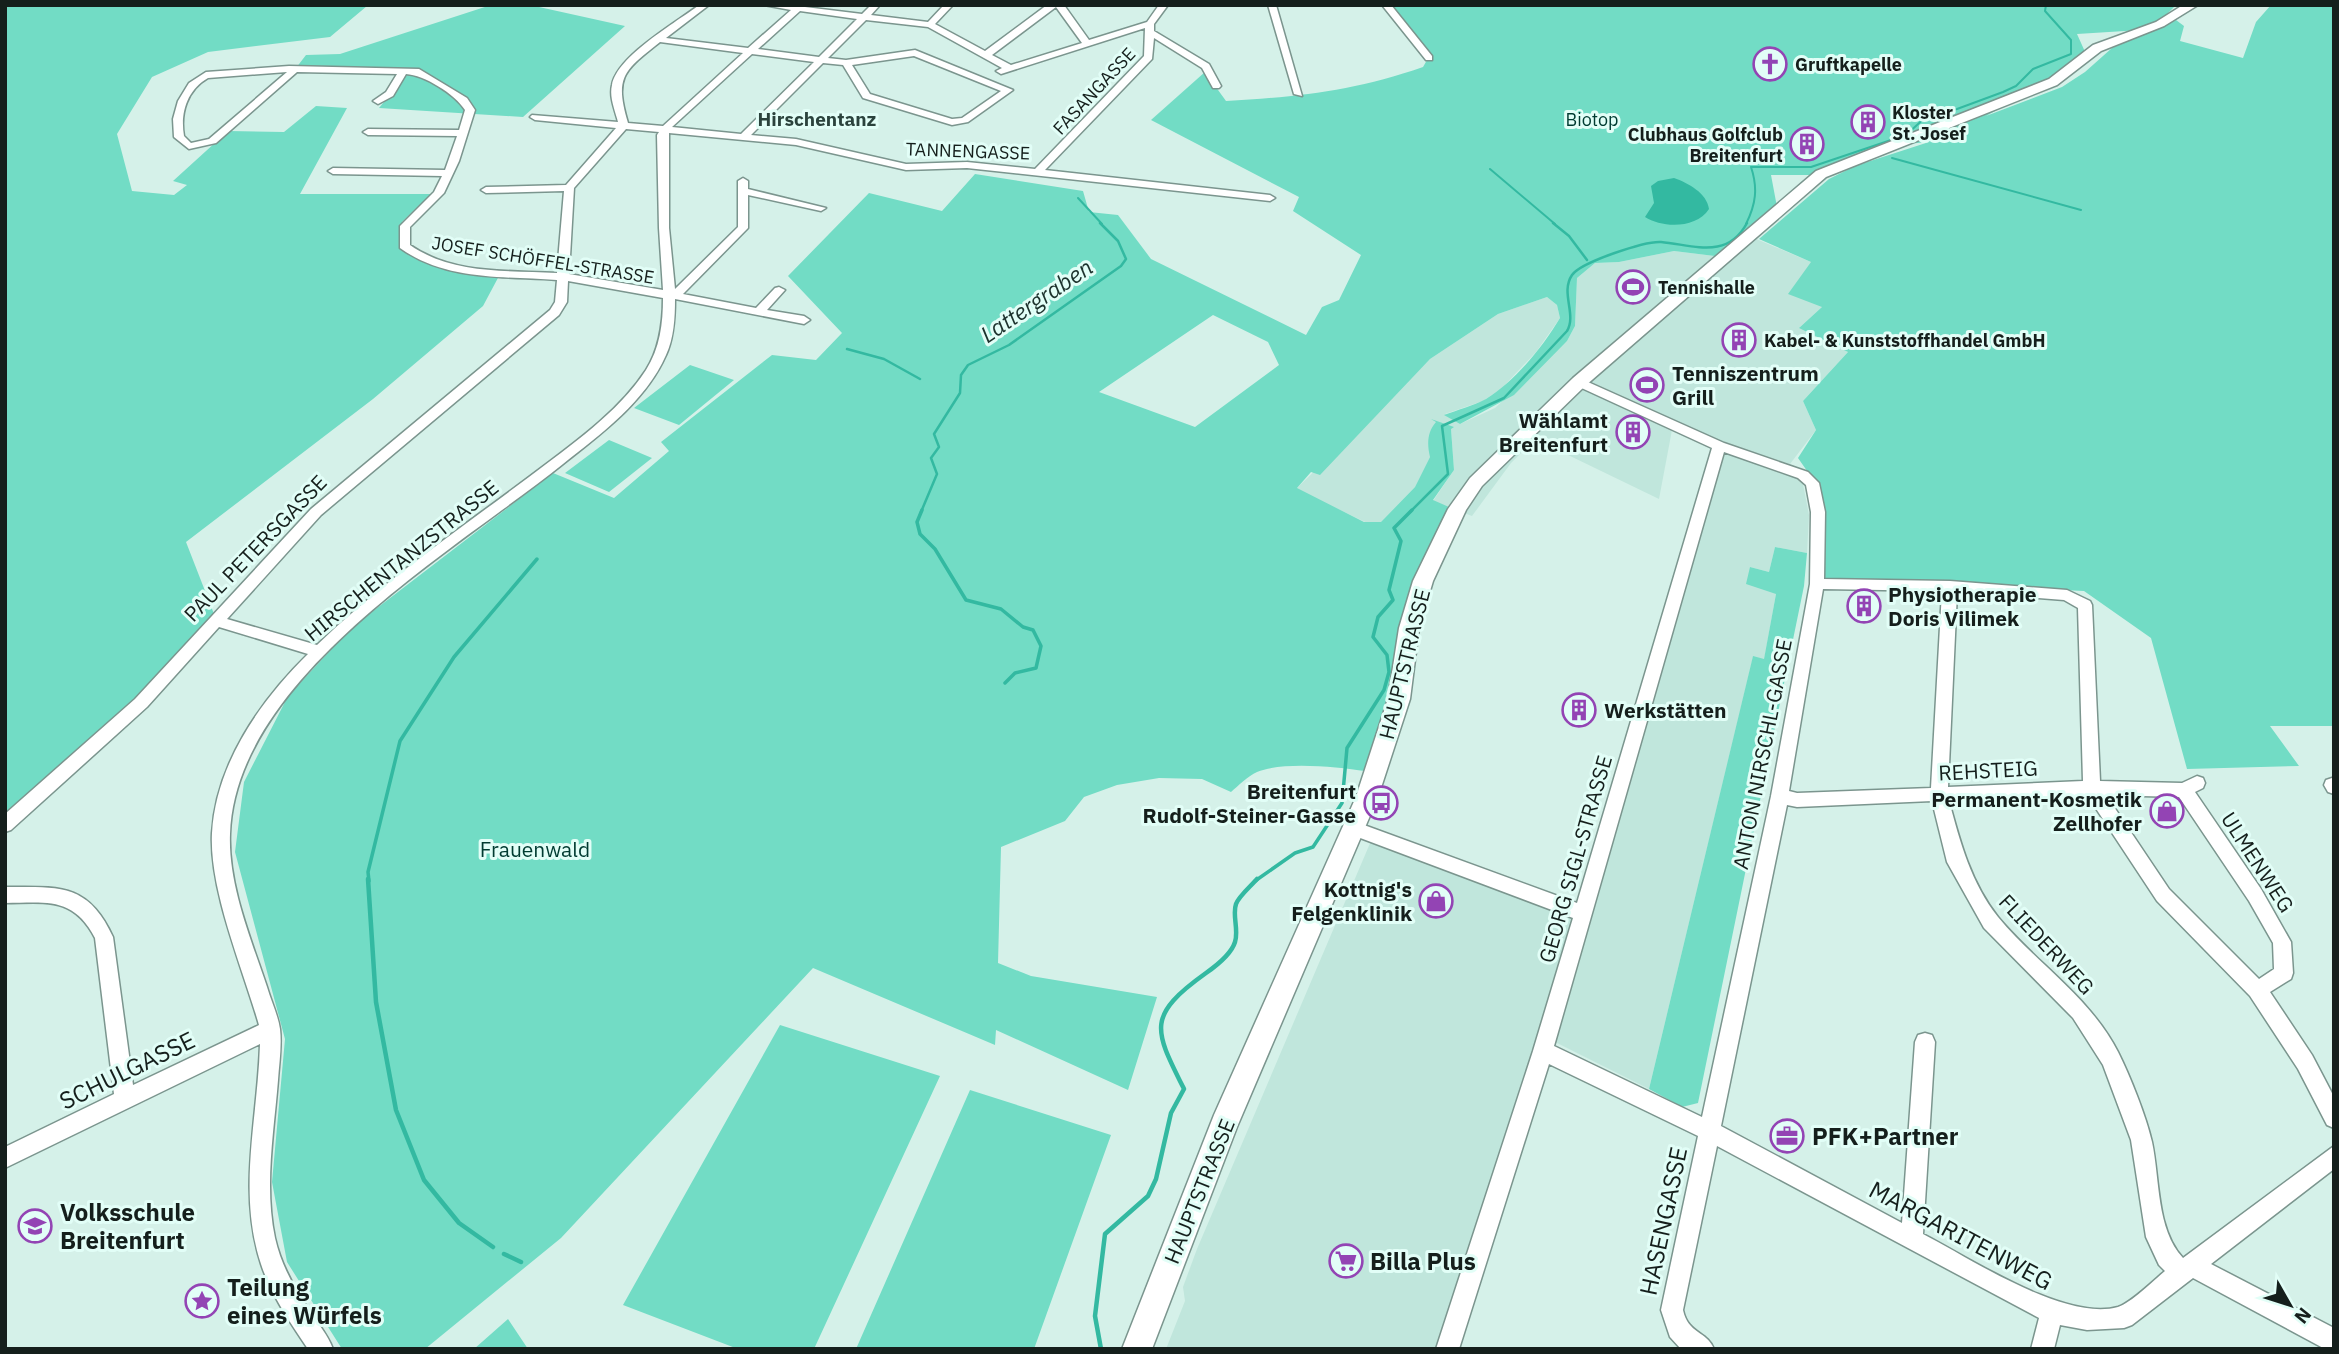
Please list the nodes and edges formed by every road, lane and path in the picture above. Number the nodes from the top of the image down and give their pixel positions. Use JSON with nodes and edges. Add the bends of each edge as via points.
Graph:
{"nodes":[{"id":1,"x":705,"y":5,"type":"edge"},
{"id":2,"x":768,"y":5,"type":"edge"},
{"id":3,"x":876,"y":5,"type":"edge"},
{"id":4,"x":949,"y":5,"type":"edge"},
{"id":5,"x":1053,"y":5,"type":"edge"},
{"id":6,"x":1060,"y":5,"type":"edge"},
{"id":7,"x":1164,"y":5,"type":"edge"},
{"id":8,"x":1272,"y":5,"type":"edge"},
{"id":9,"x":1386,"y":5,"type":"edge"},
{"id":10,"x":2192,"y":5,"type":"edge"},
{"id":11,"x":800,"y":7,"type":"edge"},
{"id":12,"x":864,"y":16,"type":"junction"},
{"id":13,"x":930,"y":25,"type":"junction"},
{"id":14,"x":1151,"y":28,"type":"junction"},
{"id":15,"x":661,"y":40,"type":"junction"},
{"id":16,"x":1086,"y":42,"type":"junction"},
{"id":17,"x":750,"y":51,"type":"junction"},
{"id":18,"x":988,"y":54,"type":"junction"},
{"id":19,"x":1429,"y":58,"type":"dead end"},
{"id":20,"x":819,"y":60,"type":"junction"},
{"id":21,"x":846,"y":63,"type":"junction"},
{"id":22,"x":1010,"y":68,"type":"junction"},
{"id":23,"x":289,"y":69,"type":"junction"},
{"id":24,"x":402,"y":71,"type":"junction"},
{"id":25,"x":981,"y":78,"type":"junction"},
{"id":26,"x":1216,"y":86,"type":"dead end"},
{"id":27,"x":1299,"y":94,"type":"dead end"},
{"id":28,"x":378,"y":101,"type":"dead end"},
{"id":29,"x":535,"y":117,"type":"dead end"},
{"id":30,"x":624,"y":125,"type":"junction"},
{"id":31,"x":667,"y":128,"type":"junction"},
{"id":32,"x":368,"y":132,"type":"dead end"},
{"id":33,"x":463,"y":133,"type":"junction"},
{"id":34,"x":744,"y":136,"type":"junction"},
{"id":35,"x":333,"y":171,"type":"dead end"},
{"id":36,"x":1040,"y":171,"type":"junction"},
{"id":37,"x":449,"y":173,"type":"junction"},
{"id":38,"x":569,"y":188,"type":"junction"},
{"id":39,"x":486,"y":190,"type":"dead end"},
{"id":40,"x":1270,"y":198,"type":"dead end"},
{"id":41,"x":821,"y":208,"type":"dead end"},
{"id":42,"x":563,"y":277,"type":"junction"},
{"id":43,"x":779,"y":290,"type":"dead end"},
{"id":44,"x":667,"y":297,"type":"junction"},
{"id":45,"x":759,"y":312,"type":"junction"},
{"id":46,"x":804,"y":320,"type":"dead end"},
{"id":47,"x":1579,"y":382,"type":"junction"},
{"id":48,"x":1719,"y":446,"type":"junction"},
{"id":49,"x":1817,"y":584,"type":"junction"},
{"id":50,"x":1950,"y":586,"type":"junction"},
{"id":51,"x":216,"y":621,"type":"junction"},
{"id":52,"x":318,"y":651,"type":"junction"},
{"id":53,"x":2191,"y":786,"type":"joint"},
{"id":54,"x":2092,"y":788,"type":"junction"},
{"id":55,"x":1939,"y":795,"type":"junction"},
{"id":56,"x":1780,"y":796,"type":"junction"},
{"id":57,"x":5,"y":825,"type":"edge"},
{"id":58,"x":1353,"y":828,"type":"junction"},
{"id":59,"x":5,"y":895,"type":"edge"},
{"id":60,"x":1582,"y":913,"type":"junction"},
{"id":61,"x":2257,"y":990,"type":"junction"},
{"id":62,"x":271,"y":1029,"type":"junction"},
{"id":63,"x":1925,"y":1042,"type":"dead end"},
{"id":64,"x":1543,"y":1051,"type":"junction"},
{"id":65,"x":125,"y":1101,"type":"junction"},
{"id":66,"x":2334,"y":1118,"type":"edge"},
{"id":67,"x":1709,"y":1131,"type":"junction"},
{"id":68,"x":2334,"y":1156,"type":"edge"},
{"id":69,"x":5,"y":1158,"type":"edge"},
{"id":70,"x":1912,"y":1238,"type":"junction"},
{"id":71,"x":2188,"y":1270,"type":"junction"},
{"id":72,"x":2052,"y":1313,"type":"junction"},
{"id":73,"x":2334,"y":1341,"type":"edge"},
{"id":74,"x":322,"y":1349,"type":"edge"},
{"id":75,"x":1137,"y":1349,"type":"edge"},
{"id":76,"x":1447,"y":1349,"type":"edge"},
{"id":77,"x":1703,"y":1349,"type":"edge"},
{"id":78,"x":2042,"y":1349,"type":"edge"}],
"edges":[{"from":1,"to":15,"type":"street"},
{"from":2,"to":11,"type":"street"},
{"from":3,"to":12,"type":"street"},
{"from":4,"to":13,"type":"street"},
{"from":5,"to":18,"type":"street"},
{"from":6,"to":16,"type":"street"},
{"from":7,"to":14,"type":"street","name":"FASANGASSE"},
{"from":8,"to":27,"type":"street"},
{"from":9,"to":19,"type":"street"},
{"from":10,"to":47,"type":"main road","name":"HAUPTSTRASSE","via":[[2160,24],[2097,47],[2053,82],[1821,174]]},
{"from":11,"to":12,"type":"street"},
{"from":11,"to":17,"type":"street"},
{"from":12,"to":13,"type":"street"},
{"from":12,"to":20,"type":"street"},
{"from":13,"to":18,"type":"street"},
{"from":14,"to":16,"type":"street"},
{"from":14,"to":26,"type":"street","via":[[1206,66]]},
{"from":14,"to":36,"type":"street","name":"FASANGASSE","via":[[1149,57]]},
{"from":15,"to":17,"type":"street"},
{"from":15,"to":30,"type":"street","via":[[618,78],[615,98]]},
{"from":16,"to":22,"type":"street"},
{"from":17,"to":20,"type":"street"},
{"from":17,"to":31,"type":"street"},
{"from":18,"to":22,"type":"street"},
{"from":20,"to":21,"type":"street"},
{"from":20,"to":34,"type":"street"},
{"from":21,"to":25,"type":"street","via":[[915,52]]},
{"from":21,"to":25,"type":"street","via":[[866,96],[952,122],[965,120],[1008,90]]},
{"from":22,"to":25,"type":"street"},
{"from":23,"to":23,"type":"street","name":"JOSEF SCHÖFFEL-STRASSE","via":[[289,76],[215,139],[189,146],[178,135],[180,107],[195,82],[206,75]]},
{"from":23,"to":24,"type":"street","name":"JOSEF SCHÖFFEL-STRASSE"},
{"from":24,"to":28,"type":"street","via":[[390,94]]},
{"from":24,"to":33,"type":"street","name":"JOSEF SCHÖFFEL-STRASSE","via":[[426,74],[464,100],[470,110]]},
{"from":29,"to":30,"type":"street","name":"TANNENGASSE"},
{"from":30,"to":31,"type":"street","name":"TANNENGASSE"},
{"from":30,"to":38,"type":"street"},
{"from":31,"to":34,"type":"street","name":"TANNENGASSE"},
{"from":31,"to":44,"type":"street","name":"HIRSCHENTANZSTRASSE","via":[[662,135]]},
{"from":32,"to":33,"type":"street"},
{"from":33,"to":37,"type":"street","name":"JOSEF SCHÖFFEL-STRASSE"},
{"from":34,"to":36,"type":"street","name":"TANNENGASSE","via":[[796,142],[906,167],[967,165]]},
{"from":35,"to":37,"type":"street"},
{"from":36,"to":40,"type":"street","name":"TANNENGASSE"},
{"from":37,"to":42,"type":"street","name":"JOSEF SCHÖFFEL-STRASSE","via":[[439,193],[405,226],[404,246],[416,257],[498,274]]},
{"from":38,"to":39,"type":"street"},
{"from":38,"to":42,"type":"street","name":"PAUL PETERSGASSE"},
{"from":41,"to":44,"type":"street","via":[[743,186],[743,228],[684,289]]},
{"from":42,"to":44,"type":"street","name":"JOSEF SCHÖFFEL-STRASSE"},
{"from":42,"to":51,"type":"street","name":"PAUL PETERSGASSE","via":[[561,302],[555,312],[316,512]]},
{"from":43,"to":45,"type":"street"},
{"from":44,"to":45,"type":"street","name":"JOSEF SCHÖFFEL-STRASSE"},
{"from":44,"to":52,"type":"street","name":"HIRSCHENTANZSTRASSE","via":[[660,356],[615,411]]},
{"from":45,"to":46,"type":"street","name":"JOSEF SCHÖFFEL-STRASSE"},
{"from":47,"to":48,"type":"street"},
{"from":47,"to":58,"type":"main road","name":"HAUPTSTRASSE","via":[[1493,463],[1457,509],[1423,581],[1409,628],[1399,699]]},
{"from":48,"to":49,"type":"street","name":"ANTON NIRSCHL-GASSE","via":[[1789,468],[1812,483],[1818,512]]},
{"from":48,"to":60,"type":"street","name":"GEORG SIGL-STRASSE"},
{"from":49,"to":50,"type":"street"},
{"from":49,"to":56,"type":"street","name":"ANTON NIRSCHL-GASSE"},
{"from":50,"to":54,"type":"street","via":[[2067,595],[2085,605]]},
{"from":50,"to":55,"type":"street","name":"FLIEDERWEG"},
{"from":51,"to":52,"type":"street"},
{"from":51,"to":57,"type":"street","name":"PAUL PETERSGASSE","via":[[141,703]]},
{"from":52,"to":62,"type":"street","name":"HIRSCHENTANZSTRASSE","via":[[259,720],[233,775],[221,832],[225,872]]},
{"from":53,"to":54,"type":"street","name":"REHSTEIG"},
{"from":53,"to":61,"type":"street","name":"ULMENWEG","via":[[2281,942],[2284,974]]},
{"from":54,"to":55,"type":"street","name":"REHSTEIG"},
{"from":54,"to":61,"type":"street","via":[[2163,895]]},
{"from":55,"to":56,"type":"street","name":"REHSTEIG","via":[[1797,800]]},
{"from":55,"to":71,"type":"street","name":"FLIEDERWEG","via":[[1956,862],[1983,912],[2086,1020],[2112,1061],[2141,1140],[2158,1237],[2167,1257]]},
{"from":56,"to":67,"type":"street","name":"ANTON NIRSCHL-GASSE"},
{"from":58,"to":60,"type":"street"},
{"from":58,"to":75,"type":"main road","name":"HAUPTSTRASSE","via":[[1224,1125]]},
{"from":59,"to":65,"type":"street","via":[[72,899],[95,916],[104,937]]},
{"from":60,"to":64,"type":"street","name":"GEORG SIGL-STRASSE"},
{"from":61,"to":66,"type":"street","via":[[2305,1062]]},
{"from":62,"to":65,"type":"street","name":"SCHULGASSE"},
{"from":62,"to":74,"type":"street","name":"HIRSCHENTANZSTRASSE","via":[[259,1168],[262,1223],[272,1265]]},
{"from":63,"to":70,"type":"street"},
{"from":64,"to":67,"type":"street","name":"MARGARITENWEG"},
{"from":64,"to":76,"type":"street","name":"GEORG SIGL-STRASSE"},
{"from":65,"to":69,"type":"street","name":"SCHULGASSE"},
{"from":67,"to":70,"type":"street","name":"MARGARITENWEG"},
{"from":67,"to":77,"type":"street","name":"HASENGASSE","via":[[1671,1310],[1674,1327]]},
{"from":68,"to":71,"type":"street","name":"MARGARITENWEG"},
{"from":70,"to":72,"type":"street","name":"MARGARITENWEG"},
{"from":71,"to":72,"type":"street","name":"MARGARITENWEG","via":[[2124,1317],[2104,1321]]},
{"from":71,"to":73,"type":"street"},
{"from":72,"to":78,"type":"street"}]}
